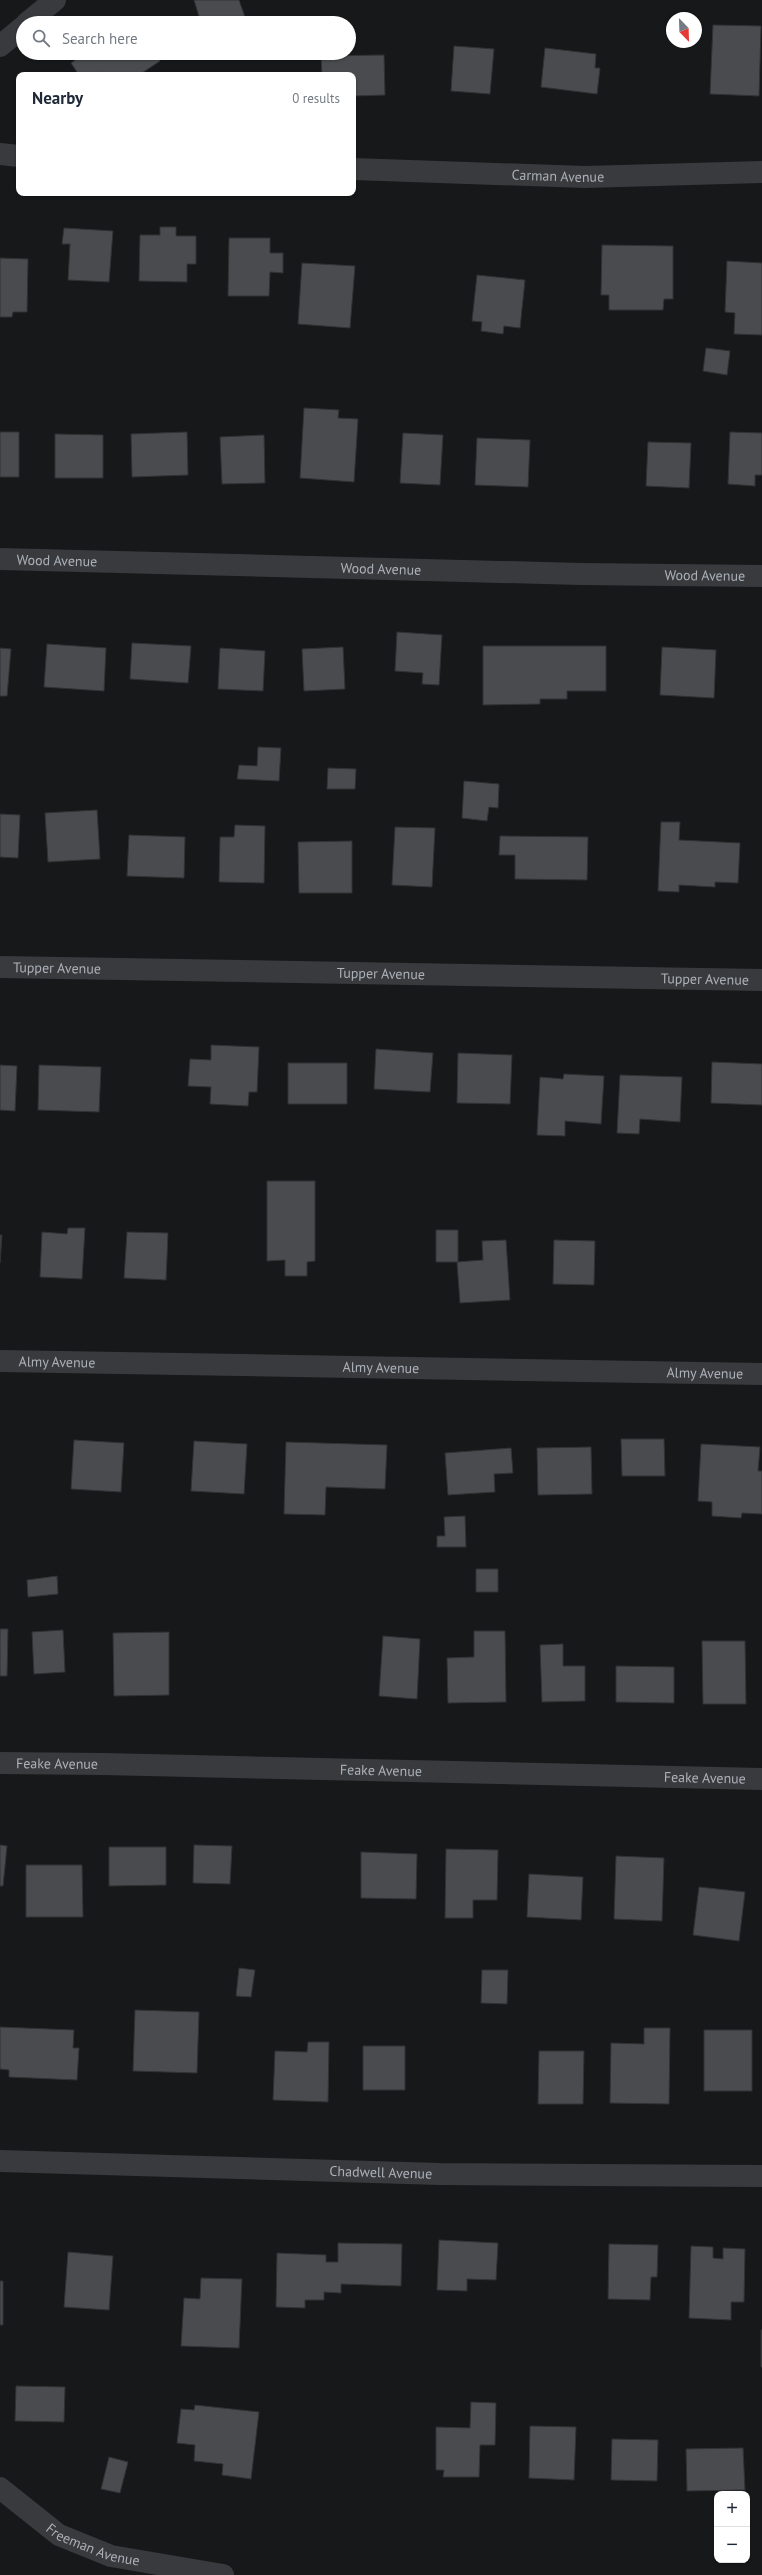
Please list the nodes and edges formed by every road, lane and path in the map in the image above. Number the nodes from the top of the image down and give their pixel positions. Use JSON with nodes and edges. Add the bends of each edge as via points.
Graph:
{"nodes":[{"id":1,"x":55,"y":0,"type":"edge"},
{"id":2,"x":36,"y":16,"type":"edge"},
{"id":3,"x":16,"y":33,"type":"edge"},
{"id":4,"x":0,"y":46,"type":"edge"},
{"id":5,"x":0,"y":154,"type":"edge"},
{"id":6,"x":16,"y":156,"type":"edge"},
{"id":7,"x":356,"y":170,"type":"edge"},
{"id":8,"x":762,"y":172,"type":"edge"},
{"id":9,"x":0,"y":559,"type":"edge"},
{"id":10,"x":762,"y":576,"type":"edge"},
{"id":11,"x":0,"y":967,"type":"edge"},
{"id":12,"x":762,"y":980,"type":"edge"},
{"id":13,"x":0,"y":1361,"type":"edge"},
{"id":14,"x":762,"y":1374,"type":"edge"},
{"id":15,"x":0,"y":1763,"type":"edge"},
{"id":16,"x":762,"y":1779,"type":"edge"},
{"id":17,"x":0,"y":2161,"type":"edge"},
{"id":18,"x":762,"y":2176,"type":"edge"},
{"id":19,"x":0,"y":2488,"type":"edge"},
{"id":20,"x":223,"y":2575,"type":"edge"}],
"edges":[{"from":1,"to":2,"type":"street"},
{"from":3,"to":4,"type":"street"},
{"from":5,"to":6,"type":"street"},
{"from":7,"to":8,"type":"street","name":"Carman Avenue","via":[[585,177]]},
{"from":9,"to":10,"type":"street","name":"Wood Avenue","via":[[581,574]]},
{"from":11,"to":12,"type":"street","name":"Tupper Avenue"},
{"from":13,"to":14,"type":"street","name":"Almy Avenue"},
{"from":15,"to":16,"type":"street","name":"Feake Avenue"},
{"from":17,"to":18,"type":"street","name":"Chadwell Avenue","via":[[440,2174]]},
{"from":19,"to":20,"type":"street","name":"Freeman Avenue","via":[[59,2535],[111,2556]]}]}
